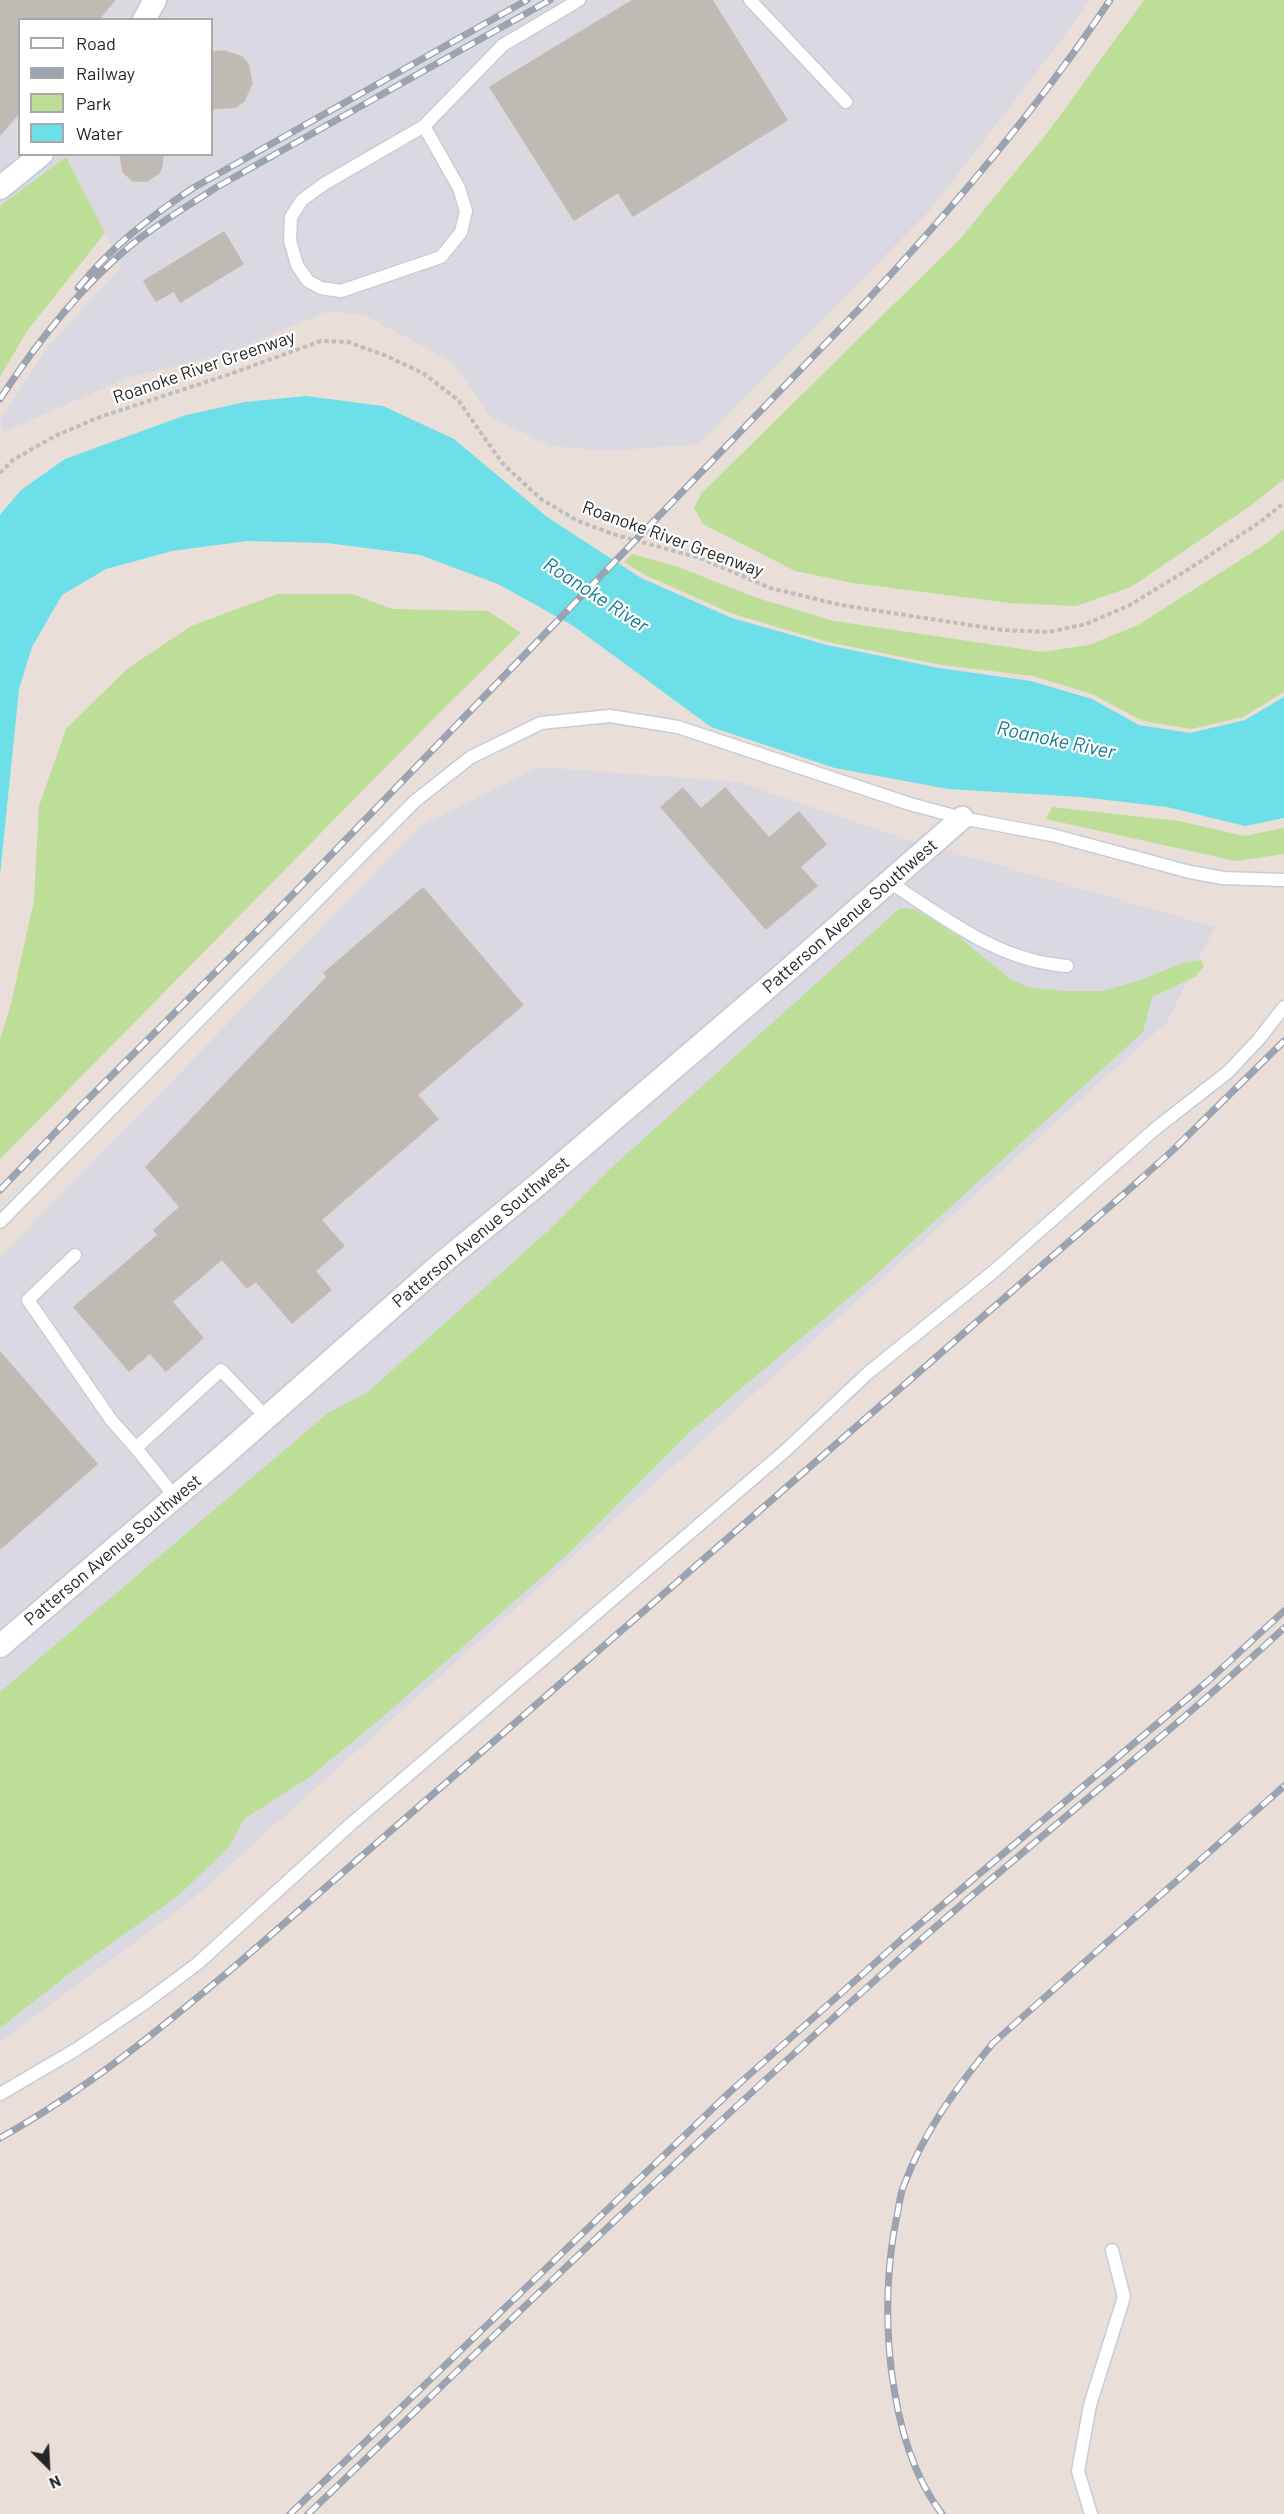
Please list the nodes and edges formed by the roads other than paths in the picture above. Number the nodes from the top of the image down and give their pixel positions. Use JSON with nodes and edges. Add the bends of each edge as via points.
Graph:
{"nodes":[{"id":1,"x":155,"y":0,"type":"edge"},
{"id":2,"x":579,"y":0,"type":"edge"},
{"id":3,"x":750,"y":0,"type":"edge"},
{"id":4,"x":145,"y":18,"type":"edge"},
{"id":5,"x":846,"y":102,"type":"dead end"},
{"id":6,"x":424,"y":126,"type":"junction"},
{"id":7,"x":40,"y":156,"type":"edge"},
{"id":8,"x":0,"y":188,"type":"edge"},
{"id":9,"x":962,"y":818,"type":"junction"},
{"id":10,"x":1284,"y":880,"type":"edge"},
{"id":11,"x":889,"y":882,"type":"junction"},
{"id":12,"x":1067,"y":966,"type":"dead end"},
{"id":13,"x":1284,"y":1006,"type":"edge"},
{"id":14,"x":0,"y":1222,"type":"edge"},
{"id":15,"x":75,"y":1255,"type":"dead end"},
{"id":16,"x":267,"y":1418,"type":"junction"},
{"id":17,"x":136,"y":1448,"type":"junction"},
{"id":18,"x":175,"y":1497,"type":"junction"},
{"id":19,"x":0,"y":1646,"type":"edge"},
{"id":20,"x":0,"y":2094,"type":"edge"},
{"id":21,"x":1112,"y":2250,"type":"dead end"},
{"id":22,"x":1091,"y":2514,"type":"edge"}],
"edges":[{"from":1,"to":4,"type":"street"},
{"from":2,"to":6,"type":"lane","via":[[503,45]]},
{"from":3,"to":5,"type":"lane"},
{"from":6,"to":6,"type":"lane","via":[[302,201],[291,217],[290,240],[297,265],[308,282],[341,291],[441,257],[461,232],[466,211],[459,189]]},
{"from":7,"to":8,"type":"street"},
{"from":9,"to":10,"type":"lane","via":[[1052,835],[1190,872],[1223,878]]},
{"from":9,"to":11,"type":"street","name":"Patterson Avenue Southwest"},
{"from":9,"to":14,"type":"lane","via":[[678,727],[610,716],[542,723],[471,757],[415,801]]},
{"from":11,"to":12,"type":"lane","via":[[999,951]]},
{"from":11,"to":16,"type":"street","name":"Patterson Avenue Southwest","via":[[442,1263]]},
{"from":13,"to":20,"type":"lane","via":[[1228,1072],[868,1373],[785,1451],[351,1824],[197,1964],[76,2049]]},
{"from":15,"to":17,"type":"lane","via":[[28,1300],[112,1421]]},
{"from":16,"to":17,"type":"lane","via":[[221,1370]]},
{"from":16,"to":18,"type":"street","name":"Patterson Avenue Southwest"},
{"from":17,"to":18,"type":"lane"},
{"from":18,"to":19,"type":"street","name":"Patterson Avenue Southwest"},
{"from":21,"to":22,"type":"lane","via":[[1124,2297],[1090,2405],[1078,2471]]}]}
